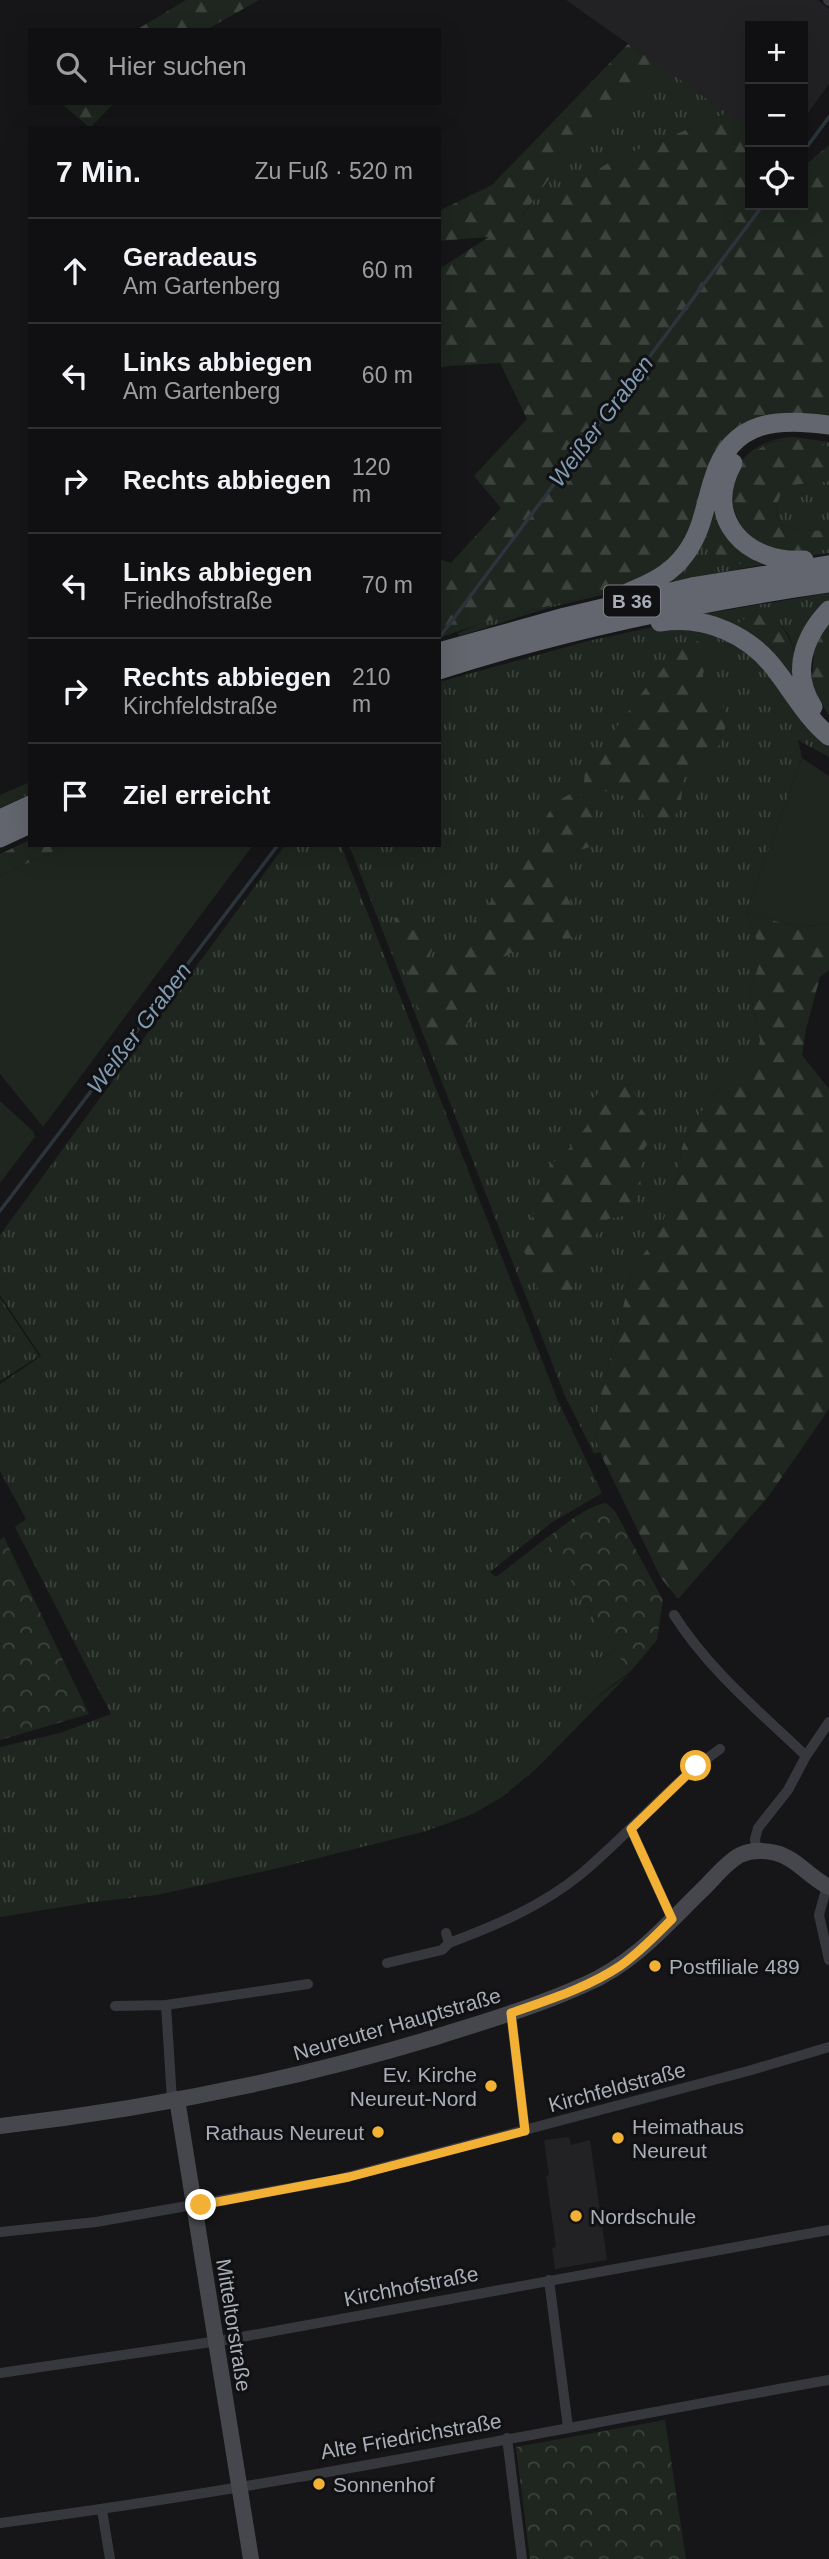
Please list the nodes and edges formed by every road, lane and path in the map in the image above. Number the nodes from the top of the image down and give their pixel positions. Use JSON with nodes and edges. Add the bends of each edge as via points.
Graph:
{"nodes":[{"id":1,"x":829,"y":425,"type":"edge"},
{"id":2,"x":829,"y":438,"type":"edge"},
{"id":3,"x":829,"y":558,"type":"edge"},
{"id":4,"x":829,"y":565,"type":"edge"},
{"id":5,"x":829,"y":583,"type":"edge"},
{"id":6,"x":603,"y":607,"type":"junction"},
{"id":7,"x":829,"y":610,"type":"edge"},
{"id":8,"x":586,"y":629,"type":"junction"},
{"id":9,"x":441,"y":651,"type":"edge"},
{"id":10,"x":441,"y":669,"type":"edge"},
{"id":11,"x":829,"y":727,"type":"edge"},
{"id":12,"x":829,"y":736,"type":"edge"},
{"id":13,"x":28,"y":806,"type":"edge"},
{"id":14,"x":0,"y":819,"type":"edge"},
{"id":15,"x":28,"y":825,"type":"edge"},
{"id":16,"x":0,"y":838,"type":"edge"},
{"id":17,"x":674,"y":1615,"type":"dead end"},
{"id":18,"x":829,"y":1722,"type":"edge"},
{"id":19,"x":720,"y":1749,"type":"dead end"},
{"id":20,"x":806,"y":1756,"type":"junction"},
{"id":21,"x":631,"y":1829,"type":"junction"},
{"id":22,"x":756,"y":1851,"type":"junction"},
{"id":23,"x":828,"y":1887,"type":"edge"},
{"id":24,"x":672,"y":1919,"type":"junction"},
{"id":25,"x":829,"y":1960,"type":"edge"},
{"id":26,"x":387,"y":1963,"type":"dead end"},
{"id":27,"x":308,"y":1984,"type":"dead end"},
{"id":28,"x":166,"y":2005,"type":"junction"},
{"id":29,"x":114,"y":2006,"type":"dead end"},
{"id":30,"x":511,"y":2013,"type":"junction"},
{"id":31,"x":829,"y":2047,"type":"edge"},
{"id":32,"x":174,"y":2099,"type":"junction"},
{"id":33,"x":0,"y":2126,"type":"edge"},
{"id":34,"x":525,"y":2131,"type":"junction"},
{"id":35,"x":193,"y":2206,"type":"junction"},
{"id":36,"x":829,"y":2231,"type":"edge"},
{"id":37,"x":0,"y":2232,"type":"edge"},
{"id":38,"x":549,"y":2280,"type":"junction"},
{"id":39,"x":216,"y":2342,"type":"junction"},
{"id":40,"x":0,"y":2374,"type":"edge"},
{"id":41,"x":829,"y":2380,"type":"edge"},
{"id":42,"x":568,"y":2427,"type":"junction"},
{"id":43,"x":507,"y":2438,"type":"junction"},
{"id":44,"x":240,"y":2487,"type":"junction"},
{"id":45,"x":102,"y":2510,"type":"junction"},
{"id":46,"x":0,"y":2523,"type":"edge"},
{"id":47,"x":110,"y":2559,"type":"edge"},
{"id":48,"x":251,"y":2559,"type":"edge"},
{"id":49,"x":522,"y":2559,"type":"edge"}],
"edges":[{"from":1,"to":6,"type":"highway","number":"B 36","via":[[776,421],[738,439],[718,465],[702,521],[686,553],[652,583]]},
{"from":2,"to":3,"type":"highway","via":[[784,432],[754,442],[731,467],[724,500],[733,530],[762,556]]},
{"from":4,"to":6,"type":"highway","number":"B 36"},
{"from":5,"to":8,"type":"highway","number":"B 36"},
{"from":6,"to":9,"type":"highway","number":"B 36"},
{"from":7,"to":11,"type":"highway","via":[[810,633],[801,663],[809,702]]},
{"from":8,"to":10,"type":"highway","number":"B 36"},
{"from":8,"to":12,"type":"highway","via":[[611,632],[682,621],[732,633],[769,660]]},
{"from":13,"to":14,"type":"highway"},
{"from":15,"to":16,"type":"highway"},
{"from":17,"to":20,"type":"street","via":[[710,1664]]},
{"from":18,"to":20,"type":"street"},
{"from":19,"to":21,"type":"street","via":[[687,1773]]},
{"from":20,"to":22,"type":"street","via":[[788,1790],[758,1828]]},
{"from":21,"to":24,"type":"street"},
{"from":21,"to":26,"type":"street","via":[[580,1875],[505,1921],[447,1938],[442,1950]]},
{"from":22,"to":23,"type":"street","via":[[783,1856]]},
{"from":22,"to":24,"type":"street","name":"Neureuter Hauptstraße","via":[[729,1864]]},
{"from":23,"to":25,"type":"street","via":[[819,1914]]},
{"from":24,"to":30,"type":"street","name":"Neureuter Hauptstraße","via":[[618,1968]]},
{"from":27,"to":28,"type":"street"},
{"from":28,"to":29,"type":"street"},
{"from":28,"to":32,"type":"street"},
{"from":30,"to":32,"type":"street","name":"Neureuter Hauptstraße","via":[[358,2060]]},
{"from":30,"to":34,"type":"street"},
{"from":31,"to":34,"type":"street","name":"Kirchfeldstraße"},
{"from":32,"to":33,"type":"street","name":"Neureuter Hauptstraße"},
{"from":32,"to":35,"type":"street","name":"Mitteltorstraße"},
{"from":34,"to":35,"type":"street","name":"Kirchfeldstraße","via":[[349,2177]]},
{"from":35,"to":37,"type":"street","name":"Kirchfeldstraße"},
{"from":35,"to":39,"type":"street","name":"Mitteltorstraße"},
{"from":36,"to":38,"type":"street","name":"Kirchhofstraße"},
{"from":38,"to":39,"type":"street","name":"Kirchhofstraße"},
{"from":38,"to":42,"type":"street"},
{"from":39,"to":40,"type":"street","name":"Kirchhofstraße"},
{"from":39,"to":44,"type":"street","name":"Mitteltorstraße"},
{"from":41,"to":42,"type":"street","name":"Alte Friedrichstraße"},
{"from":42,"to":43,"type":"street","name":"Alte Friedrichstraße"},
{"from":43,"to":44,"type":"street","name":"Alte Friedrichstraße"},
{"from":43,"to":49,"type":"street"},
{"from":44,"to":45,"type":"street","name":"Alte Friedrichstraße"},
{"from":44,"to":48,"type":"street","name":"Mitteltorstraße"},
{"from":45,"to":46,"type":"street","name":"Alte Friedrichstraße"},
{"from":45,"to":47,"type":"street"}]}
